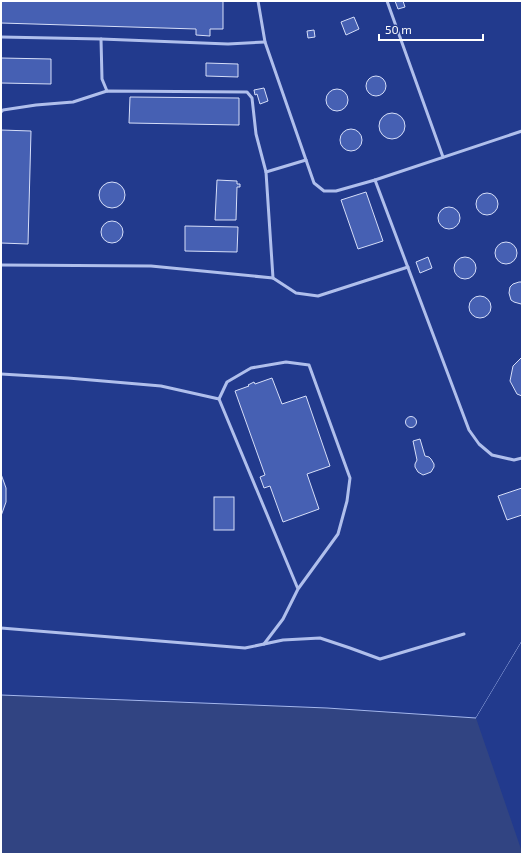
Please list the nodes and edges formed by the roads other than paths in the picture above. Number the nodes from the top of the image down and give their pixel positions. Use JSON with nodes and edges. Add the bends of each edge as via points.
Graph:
{"nodes":[{"id":1,"x":258,"y":1,"type":"edge"},
{"id":2,"x":387,"y":1,"type":"edge"},
{"id":3,"x":1,"y":36,"type":"edge"},
{"id":4,"x":101,"y":39,"type":"junction"},
{"id":5,"x":265,"y":42,"type":"junction"},
{"id":6,"x":107,"y":91,"type":"junction"},
{"id":7,"x":1,"y":112,"type":"edge"},
{"id":8,"x":522,"y":130,"type":"edge"},
{"id":9,"x":444,"y":157,"type":"junction"},
{"id":10,"x":306,"y":160,"type":"junction"},
{"id":11,"x":266,"y":172,"type":"junction"},
{"id":12,"x":375,"y":180,"type":"junction"},
{"id":13,"x":1,"y":265,"type":"edge"},
{"id":14,"x":408,"y":267,"type":"junction"},
{"id":15,"x":273,"y":278,"type":"junction"},
{"id":16,"x":1,"y":374,"type":"edge"},
{"id":17,"x":219,"y":399,"type":"junction"},
{"id":18,"x":522,"y":458,"type":"edge"},
{"id":19,"x":298,"y":589,"type":"junction"},
{"id":20,"x":1,"y":628,"type":"edge"},
{"id":21,"x":464,"y":634,"type":"dead end"},
{"id":22,"x":264,"y":644,"type":"junction"}],
"edges":[{"from":1,"to":5,"type":"lane"},
{"from":2,"to":9,"type":"lane"},
{"from":3,"to":4,"type":"lane"},
{"from":4,"to":5,"type":"lane","via":[[228,44]]},
{"from":4,"to":6,"type":"lane","via":[[102,79]]},
{"from":5,"to":10,"type":"lane"},
{"from":6,"to":7,"type":"lane","via":[[73,102],[36,105]]},
{"from":6,"to":11,"type":"lane","via":[[247,92],[252,98],[256,134]]},
{"from":8,"to":9,"type":"lane"},
{"from":9,"to":12,"type":"lane"},
{"from":10,"to":11,"type":"lane"},
{"from":10,"to":12,"type":"lane","via":[[314,183],[324,191],[336,191]]},
{"from":11,"to":15,"type":"lane"},
{"from":12,"to":14,"type":"lane"},
{"from":13,"to":15,"type":"lane","via":[[151,266]]},
{"from":14,"to":15,"type":"lane","via":[[318,296],[296,293]]},
{"from":14,"to":18,"type":"lane","via":[[469,430],[478,444],[492,455],[514,460]]},
{"from":16,"to":17,"type":"lane","via":[[161,386]]},
{"from":17,"to":19,"type":"lane"},
{"from":17,"to":19,"type":"lane","via":[[227,382],[251,368],[286,362],[310,365],[350,478],[338,534]]},
{"from":19,"to":22,"type":"lane","via":[[283,618]]},
{"from":20,"to":22,"type":"lane","via":[[245,648]]},
{"from":21,"to":22,"type":"lane","via":[[380,659],[320,638]]}]}
